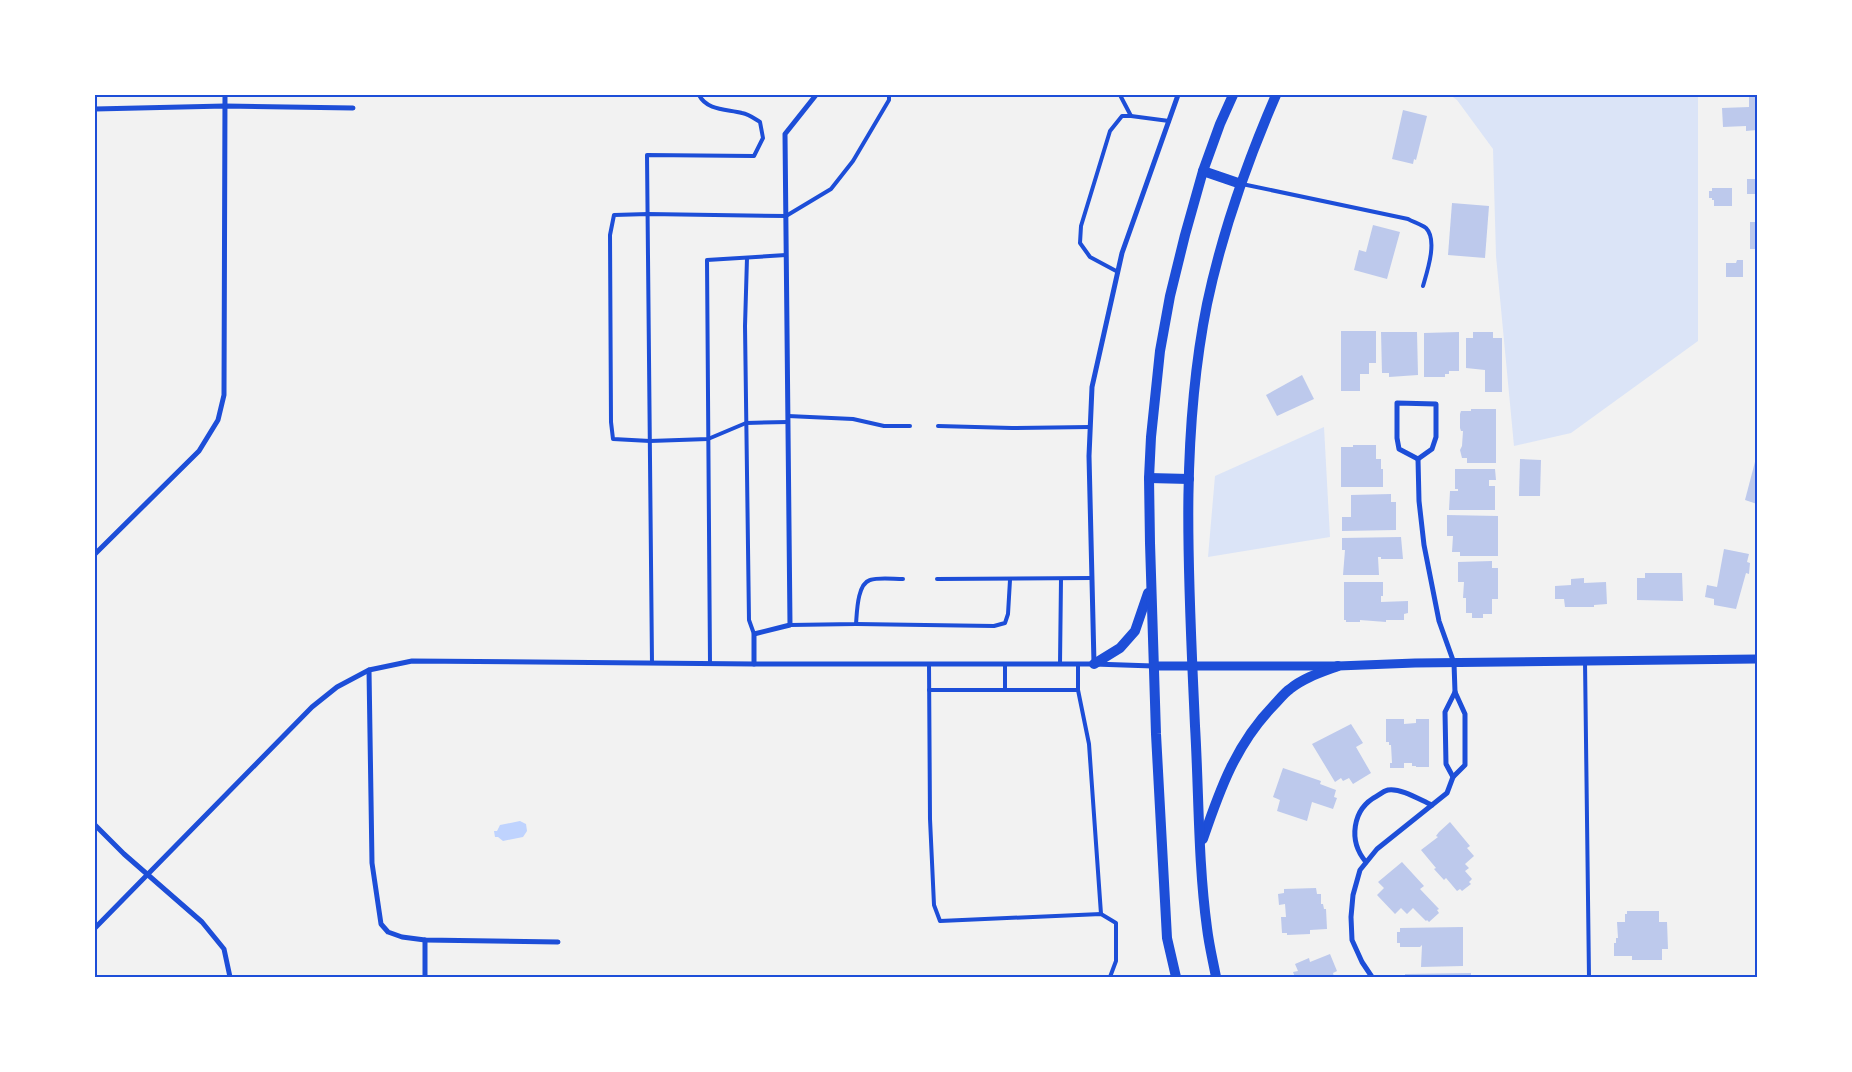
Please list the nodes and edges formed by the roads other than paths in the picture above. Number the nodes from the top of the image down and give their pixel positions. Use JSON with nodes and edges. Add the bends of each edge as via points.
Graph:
{"nodes":[{"id":1,"x":225,"y":95,"type":"edge"},
{"id":2,"x":699,"y":95,"type":"edge"},
{"id":3,"x":816,"y":95,"type":"edge"},
{"id":4,"x":889,"y":95,"type":"edge"},
{"id":5,"x":1120,"y":95,"type":"edge"},
{"id":6,"x":1178,"y":95,"type":"edge"},
{"id":7,"x":1233,"y":95,"type":"edge"},
{"id":8,"x":1276,"y":95,"type":"edge"},
{"id":9,"x":225,"y":106,"type":"junction"},
{"id":10,"x":95,"y":108,"type":"edge"},
{"id":11,"x":353,"y":108,"type":"dead end"},
{"id":12,"x":1131,"y":116,"type":"junction"},
{"id":13,"x":1168,"y":121,"type":"junction"},
{"id":14,"x":1203,"y":171,"type":"junction"},
{"id":15,"x":1242,"y":184,"type":"junction"},
{"id":16,"x":648,"y":214,"type":"junction"},
{"id":17,"x":786,"y":216,"type":"junction"},
{"id":18,"x":786,"y":255,"type":"junction"},
{"id":19,"x":747,"y":258,"type":"junction"},
{"id":20,"x":1118,"y":272,"type":"junction"},
{"id":21,"x":1423,"y":286,"type":"dead end"},
{"id":22,"x":788,"y":416,"type":"junction"},
{"id":23,"x":788,"y":422,"type":"junction"},
{"id":24,"x":746,"y":424,"type":"junction"},
{"id":25,"x":910,"y":426,"type":"dead end"},
{"id":26,"x":938,"y":426,"type":"dead end"},
{"id":27,"x":1090,"y":427,"type":"junction"},
{"id":28,"x":708,"y":438,"type":"junction"},
{"id":29,"x":650,"y":441,"type":"junction"},
{"id":30,"x":1418,"y":459,"type":"junction"},
{"id":31,"x":1149,"y":478,"type":"junction"},
{"id":32,"x":1189,"y":479,"type":"junction"},
{"id":33,"x":95,"y":554,"type":"edge"},
{"id":34,"x":1092,"y":578,"type":"junction"},
{"id":35,"x":903,"y":579,"type":"dead end"},
{"id":36,"x":937,"y":579,"type":"dead end"},
{"id":37,"x":1061,"y":579,"type":"junction"},
{"id":38,"x":1010,"y":580,"type":"junction"},
{"id":39,"x":1150,"y":584,"type":"junction"},
{"id":40,"x":856,"y":624,"type":"junction"},
{"id":41,"x":790,"y":625,"type":"junction"},
{"id":42,"x":754,"y":634,"type":"junction"},
{"id":43,"x":1757,"y":659,"type":"edge"},
{"id":44,"x":1585,"y":661,"type":"junction"},
{"id":45,"x":652,"y":663,"type":"junction"},
{"id":46,"x":710,"y":663,"type":"junction"},
{"id":47,"x":1454,"y":663,"type":"junction"},
{"id":48,"x":754,"y":664,"type":"junction"},
{"id":49,"x":929,"y":664,"type":"junction"},
{"id":50,"x":1006,"y":664,"type":"junction"},
{"id":51,"x":1060,"y":664,"type":"junction"},
{"id":52,"x":1078,"y":664,"type":"junction"},
{"id":53,"x":1094,"y":664,"type":"junction"},
{"id":54,"x":1153,"y":666,"type":"junction"},
{"id":55,"x":1192,"y":666,"type":"junction"},
{"id":56,"x":1338,"y":666,"type":"junction"},
{"id":57,"x":369,"y":670,"type":"junction"},
{"id":58,"x":929,"y":690,"type":"junction"},
{"id":59,"x":1006,"y":690,"type":"junction"},
{"id":60,"x":1078,"y":690,"type":"junction"},
{"id":61,"x":1455,"y":692,"type":"junction"},
{"id":62,"x":1453,"y":777,"type":"junction"},
{"id":63,"x":1432,"y":805,"type":"junction"},
{"id":64,"x":95,"y":825,"type":"edge"},
{"id":65,"x":1201,"y":845,"type":"junction"},
{"id":66,"x":1366,"y":862,"type":"junction"},
{"id":67,"x":148,"y":874,"type":"junction"},
{"id":68,"x":1101,"y":914,"type":"junction"},
{"id":69,"x":95,"y":928,"type":"edge"},
{"id":70,"x":425,"y":940,"type":"junction"},
{"id":71,"x":558,"y":942,"type":"dead end"},
{"id":72,"x":1172,"y":959,"type":"junction"},
{"id":73,"x":230,"y":977,"type":"edge"},
{"id":74,"x":425,"y":977,"type":"edge"},
{"id":75,"x":1110,"y":977,"type":"edge"},
{"id":76,"x":1169,"y":977,"type":"edge"},
{"id":77,"x":1176,"y":977,"type":"edge"},
{"id":78,"x":1216,"y":977,"type":"edge"},
{"id":79,"x":1372,"y":977,"type":"edge"},
{"id":80,"x":1589,"y":977,"type":"edge"}],
"edges":[{"from":1,"to":9,"type":"street"},
{"from":2,"to":16,"type":"lane","via":[[717,109],[744,113],[760,122],[763,138],[754,156],[647,155]]},
{"from":3,"to":17,"type":"street","via":[[785,134]]},
{"from":4,"to":17,"type":"lane","via":[[853,161],[831,189]]},
{"from":5,"to":12,"type":"lane"},
{"from":6,"to":13,"type":"street"},
{"from":7,"to":14,"type":"main road"},
{"from":8,"to":15,"type":"main road"},
{"from":9,"to":10,"type":"street"},
{"from":9,"to":11,"type":"street"},
{"from":9,"to":33,"type":"street","via":[[224,395],[218,420],[199,451]]},
{"from":12,"to":13,"type":"lane"},
{"from":12,"to":20,"type":"lane","via":[[1122,116],[1110,131],[1081,226],[1080,243],[1090,257]]},
{"from":13,"to":20,"type":"street"},
{"from":14,"to":15,"type":"main road"},
{"from":14,"to":31,"type":"main road","via":[[1170,296],[1154,395]]},
{"from":15,"to":21,"type":"lane","via":[[1408,219],[1426,229],[1431,249]]},
{"from":15,"to":32,"type":"main road","via":[[1207,304],[1197,375]]},
{"from":16,"to":17,"type":"lane"},
{"from":16,"to":29,"type":"lane"},
{"from":16,"to":29,"type":"lane","via":[[614,216],[610,235],[611,422],[613,439]]},
{"from":17,"to":18,"type":"street"},
{"from":18,"to":19,"type":"lane"},
{"from":18,"to":22,"type":"street"},
{"from":19,"to":24,"type":"lane"},
{"from":19,"to":28,"type":"lane","via":[[707,260]]},
{"from":20,"to":27,"type":"street","via":[[1092,387]]},
{"from":22,"to":23,"type":"street"},
{"from":22,"to":25,"type":"lane"},
{"from":23,"to":24,"type":"lane"},
{"from":23,"to":41,"type":"street"},
{"from":24,"to":28,"type":"lane"},
{"from":24,"to":42,"type":"lane","via":[[749,620]]},
{"from":26,"to":27,"type":"lane"},
{"from":27,"to":34,"type":"street"},
{"from":28,"to":29,"type":"lane"},
{"from":28,"to":46,"type":"lane"},
{"from":29,"to":45,"type":"lane"},
{"from":30,"to":30,"type":"street","via":[[1399,449],[1397,403],[1436,404],[1436,437],[1432,449]]},
{"from":30,"to":47,"type":"street","via":[[1424,545],[1439,621]]},
{"from":31,"to":32,"type":"main road"},
{"from":31,"to":39,"type":"main road"},
{"from":32,"to":55,"type":"main road"},
{"from":34,"to":37,"type":"lane"},
{"from":34,"to":53,"type":"street"},
{"from":35,"to":40,"type":"lane","via":[[870,580],[863,584]]},
{"from":36,"to":38,"type":"lane"},
{"from":37,"to":38,"type":"lane"},
{"from":37,"to":51,"type":"lane"},
{"from":38,"to":40,"type":"lane","via":[[1005,623],[994,626]]},
{"from":39,"to":53,"type":"main road","via":[[1135,631],[1120,648]]},
{"from":39,"to":54,"type":"main road"},
{"from":40,"to":41,"type":"lane"},
{"from":41,"to":42,"type":"street"},
{"from":42,"to":48,"type":"street"},
{"from":43,"to":44,"type":"street"},
{"from":44,"to":47,"type":"street"},
{"from":44,"to":80,"type":"lane"},
{"from":45,"to":46,"type":"street"},
{"from":45,"to":57,"type":"street","via":[[412,661]]},
{"from":46,"to":48,"type":"street"},
{"from":47,"to":56,"type":"street"},
{"from":47,"to":61,"type":"street"},
{"from":48,"to":49,"type":"street"},
{"from":49,"to":50,"type":"street"},
{"from":49,"to":58,"type":"lane"},
{"from":50,"to":51,"type":"street"},
{"from":50,"to":59,"type":"lane"},
{"from":51,"to":52,"type":"street"},
{"from":52,"to":53,"type":"street"},
{"from":52,"to":60,"type":"lane"},
{"from":53,"to":54,"type":"street"},
{"from":54,"to":55,"type":"street"},
{"from":54,"to":72,"type":"main road","via":[[1166,929]]},
{"from":55,"to":56,"type":"street"},
{"from":55,"to":65,"type":"main road"},
{"from":56,"to":65,"type":"main road","via":[[1289,689],[1244,740],[1229,769]]},
{"from":57,"to":67,"type":"street","via":[[337,687],[312,707]]},
{"from":57,"to":70,"type":"street","via":[[372,862],[381,924],[388,932]]},
{"from":58,"to":59,"type":"lane"},
{"from":58,"to":68,"type":"lane","via":[[934,904],[940,921]]},
{"from":59,"to":60,"type":"lane"},
{"from":60,"to":68,"type":"lane","via":[[1089,744]]},
{"from":61,"to":62,"type":"street","via":[[1445,712],[1446,764]]},
{"from":61,"to":62,"type":"street","via":[[1465,714],[1465,765]]},
{"from":62,"to":63,"type":"street","via":[[1446,793]]},
{"from":63,"to":66,"type":"street","via":[[1376,849]]},
{"from":63,"to":66,"type":"street","via":[[1403,792],[1388,790],[1372,798],[1360,811],[1354,827],[1357,848]]},
{"from":64,"to":67,"type":"street"},
{"from":65,"to":78,"type":"main road","via":[[1207,929]]},
{"from":66,"to":79,"type":"street","via":[[1360,870],[1353,895],[1352,940]]},
{"from":67,"to":69,"type":"street"},
{"from":67,"to":73,"type":"street","via":[[202,922],[224,949]]},
{"from":68,"to":75,"type":"lane","via":[[1116,923],[1116,961]]},
{"from":70,"to":71,"type":"street"},
{"from":70,"to":74,"type":"street"},
{"from":72,"to":76,"type":"main road"},
{"from":72,"to":77,"type":"main road"}]}
